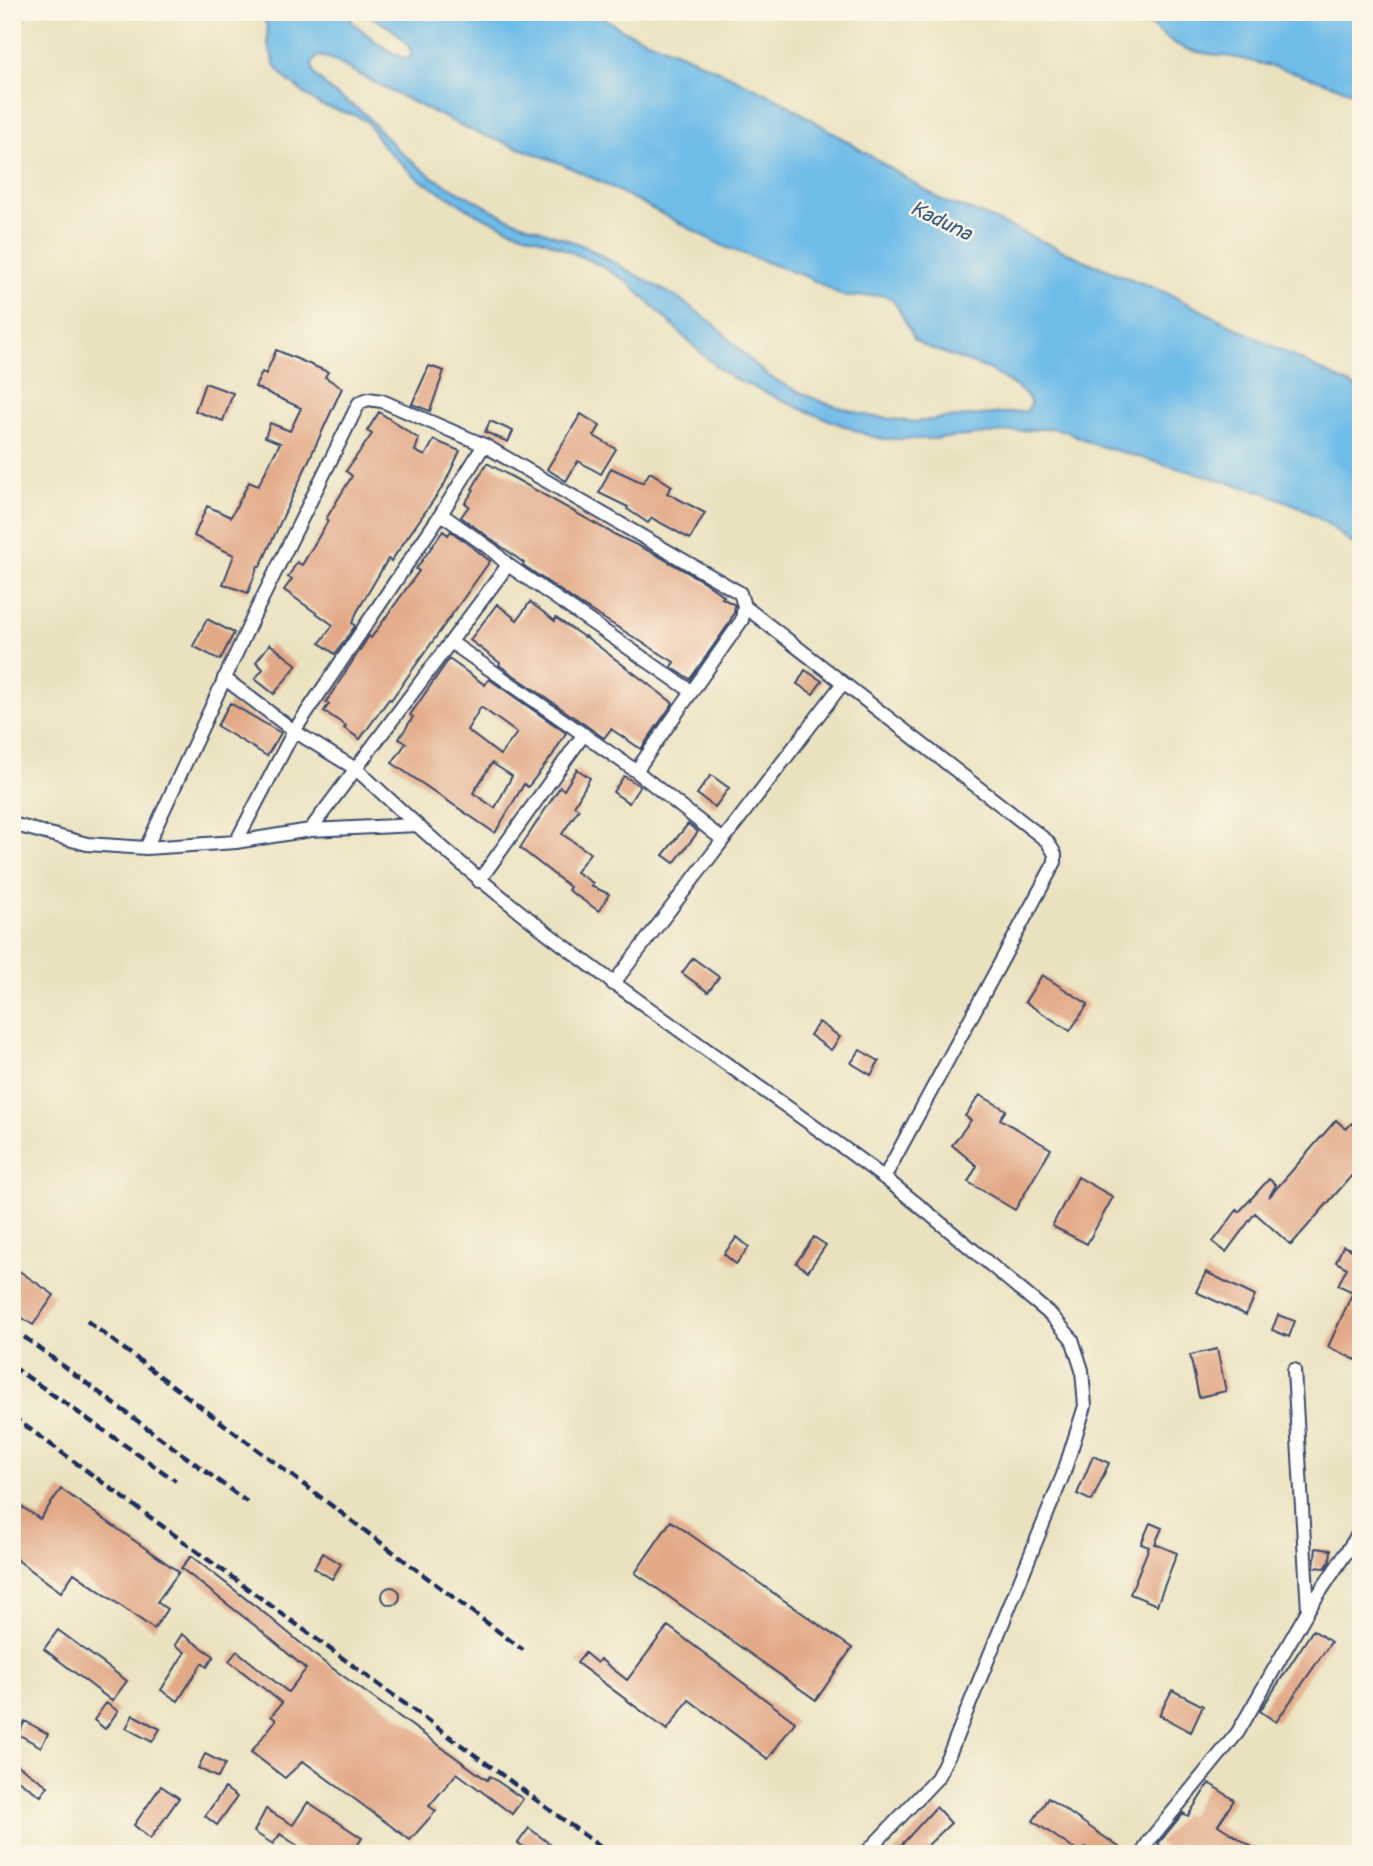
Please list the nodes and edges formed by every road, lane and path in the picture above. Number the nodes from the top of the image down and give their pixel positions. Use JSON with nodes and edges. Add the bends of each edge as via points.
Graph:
{"nodes":[{"id":1,"x":484,"y":445,"type":"junction"},
{"id":2,"x":441,"y":514,"type":"junction"},
{"id":3,"x":508,"y":565,"type":"junction"},
{"id":4,"x":744,"y":606,"type":"junction"},
{"id":5,"x":452,"y":643,"type":"junction"},
{"id":6,"x":224,"y":678,"type":"junction"},
{"id":7,"x":843,"y":683,"type":"junction"},
{"id":8,"x":691,"y":691,"type":"junction"},
{"id":9,"x":295,"y":731,"type":"junction"},
{"id":10,"x":584,"y":734,"type":"junction"},
{"id":11,"x":356,"y":769,"type":"junction"},
{"id":12,"x":636,"y":771,"type":"junction"},
{"id":13,"x":12,"y":824,"type":"edge"},
{"id":14,"x":417,"y":825,"type":"junction"},
{"id":15,"x":310,"y":830,"type":"junction"},
{"id":16,"x":723,"y":840,"type":"junction"},
{"id":17,"x":236,"y":842,"type":"junction"},
{"id":18,"x":146,"y":848,"type":"junction"},
{"id":19,"x":479,"y":881,"type":"junction"},
{"id":20,"x":613,"y":984,"type":"junction"},
{"id":21,"x":884,"y":1178,"type":"junction"},
{"id":22,"x":1294,"y":1370,"type":"dead end"},
{"id":23,"x":1361,"y":1530,"type":"edge"},
{"id":24,"x":1308,"y":1610,"type":"junction"},
{"id":25,"x":865,"y":1854,"type":"edge"},
{"id":26,"x":1142,"y":1854,"type":"edge"}],
"edges":[{"from":1,"to":2,"type":"street"},
{"from":1,"to":4,"type":"street","via":[[740,593]]},
{"from":1,"to":6,"type":"street","via":[[383,401],[359,403]]},
{"from":2,"to":3,"type":"street"},
{"from":2,"to":9,"type":"street"},
{"from":3,"to":5,"type":"street"},
{"from":3,"to":8,"type":"street"},
{"from":4,"to":7,"type":"street"},
{"from":4,"to":8,"type":"street","via":[[742,620]]},
{"from":5,"to":10,"type":"street"},
{"from":5,"to":11,"type":"street"},
{"from":6,"to":9,"type":"street"},
{"from":6,"to":18,"type":"street"},
{"from":7,"to":16,"type":"street"},
{"from":7,"to":21,"type":"street","via":[[1047,841],[1055,854],[1055,862]]},
{"from":8,"to":12,"type":"street"},
{"from":9,"to":11,"type":"street"},
{"from":9,"to":17,"type":"street"},
{"from":10,"to":12,"type":"street"},
{"from":10,"to":19,"type":"street"},
{"from":11,"to":14,"type":"street"},
{"from":11,"to":15,"type":"street"},
{"from":12,"to":16,"type":"street"},
{"from":13,"to":18,"type":"street","via":[[87,844]]},
{"from":14,"to":15,"type":"street"},
{"from":14,"to":19,"type":"street"},
{"from":15,"to":17,"type":"street"},
{"from":16,"to":20,"type":"street"},
{"from":17,"to":18,"type":"street"},
{"from":19,"to":20,"type":"street"},
{"from":20,"to":21,"type":"street"},
{"from":21,"to":25,"type":"street","via":[[1051,1315],[1072,1339],[1082,1370],[1085,1406],[1058,1488],[951,1750],[937,1778]]},
{"from":22,"to":24,"type":"street"},
{"from":23,"to":24,"type":"street"},
{"from":24,"to":26,"type":"street","via":[[1238,1732]]}]}
